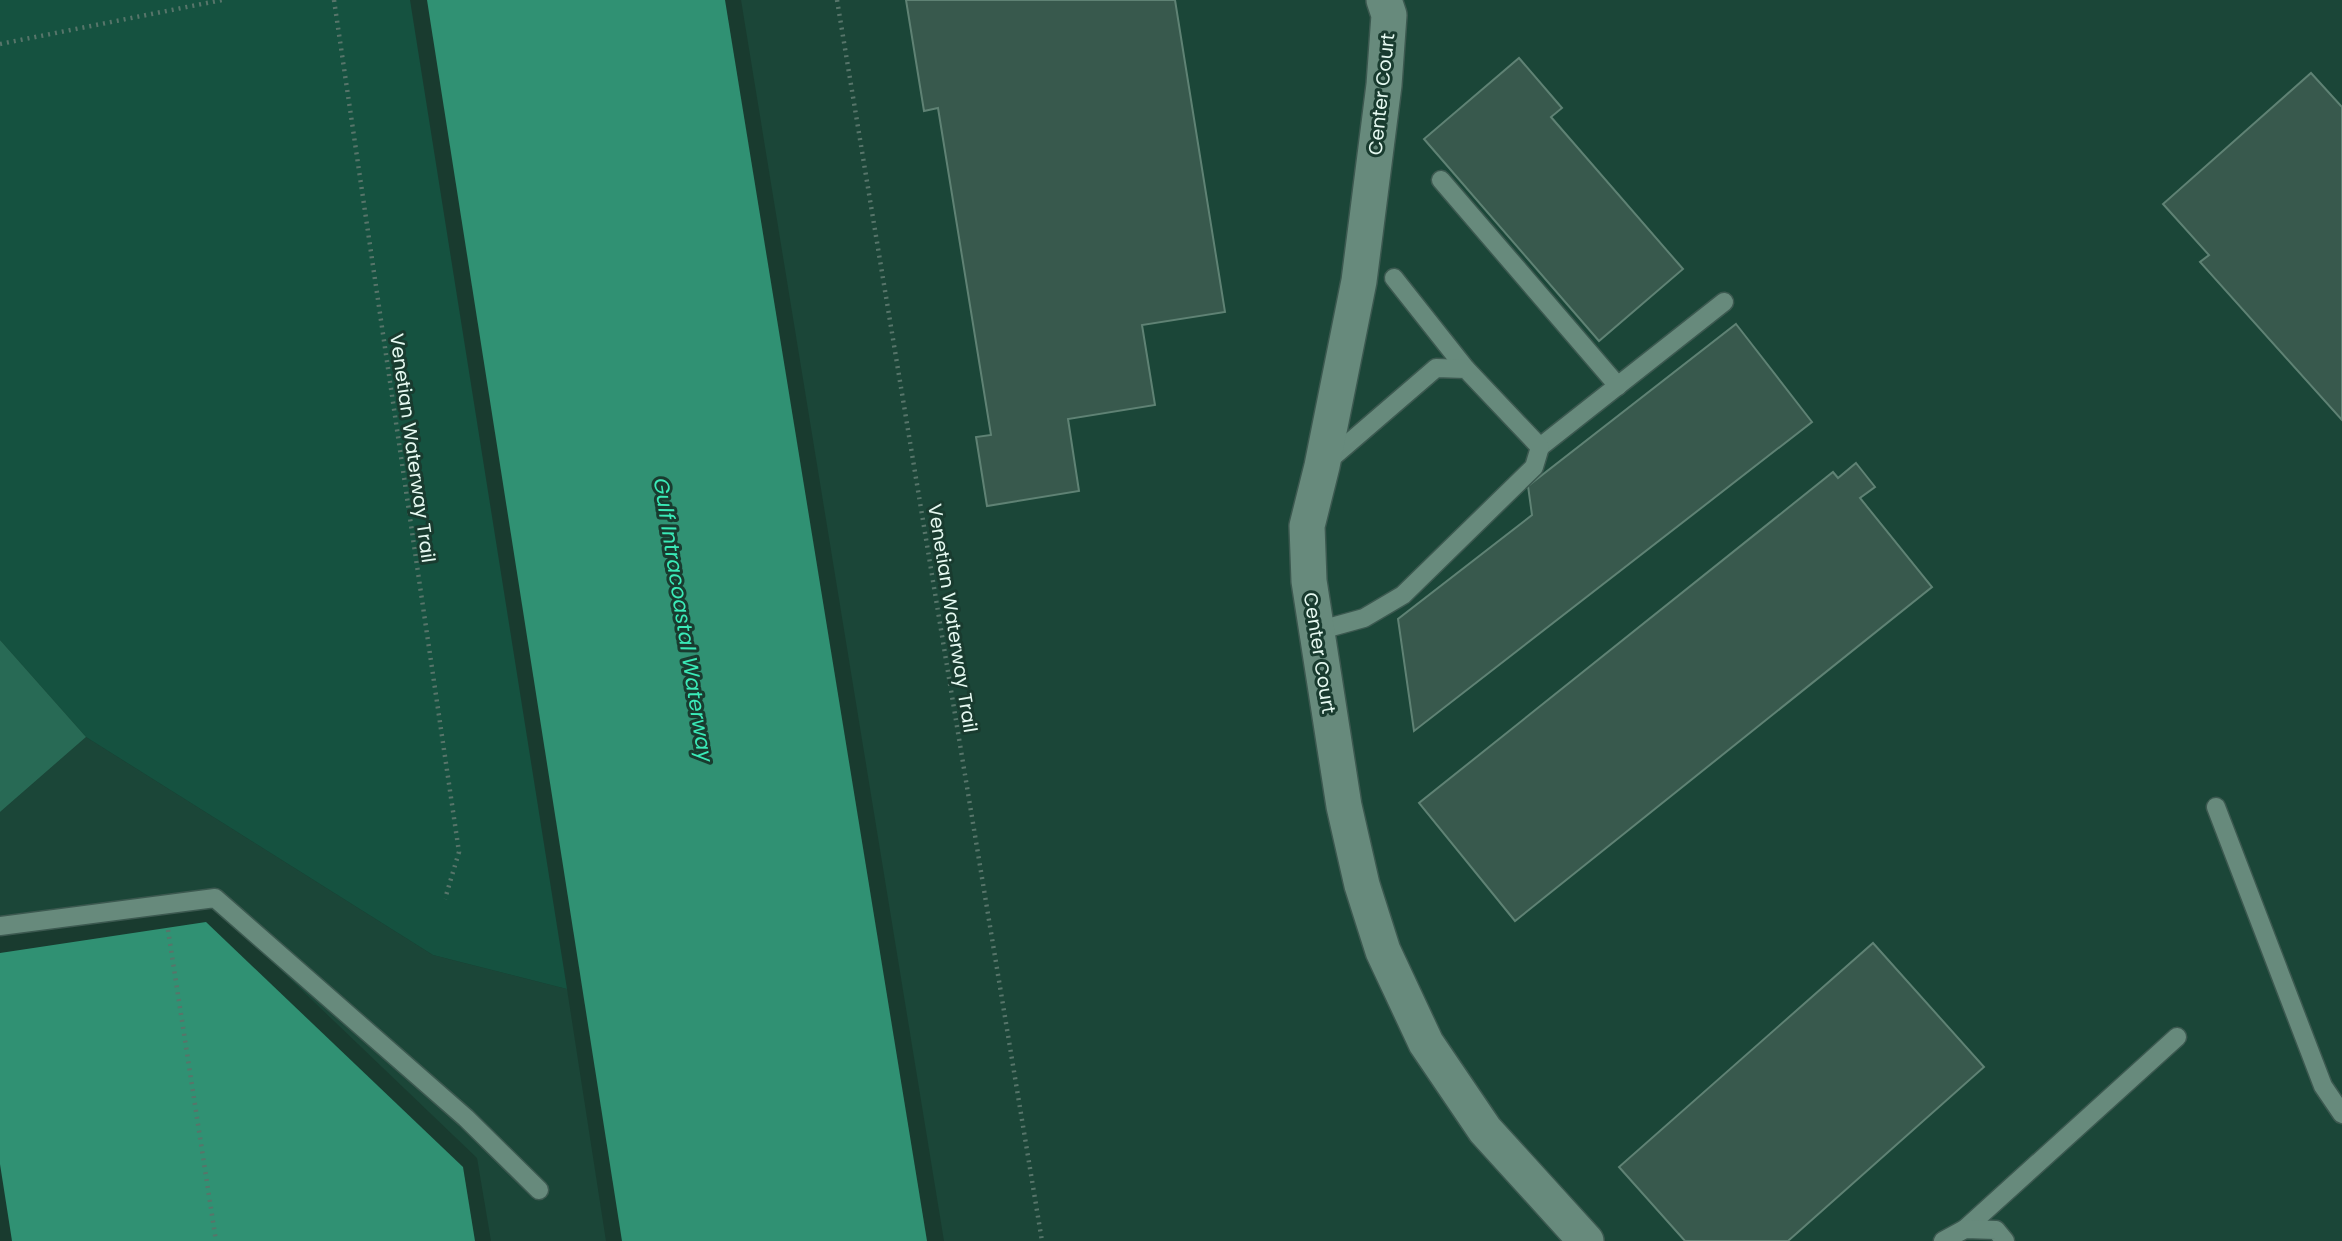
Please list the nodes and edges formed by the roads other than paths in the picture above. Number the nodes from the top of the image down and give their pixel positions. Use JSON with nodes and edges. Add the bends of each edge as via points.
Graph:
{"nodes":[{"id":1,"x":1384,"y":0,"type":"edge"},
{"id":2,"x":1441,"y":180,"type":"dead end"},
{"id":3,"x":1394,"y":278,"type":"dead end"},
{"id":4,"x":1724,"y":302,"type":"dead end"},
{"id":5,"x":1466,"y":369,"type":"junction"},
{"id":6,"x":1618,"y":386,"type":"junction"},
{"id":7,"x":1540,"y":447,"type":"junction"},
{"id":8,"x":1322,"y":466,"type":"junction"},
{"id":9,"x":1317,"y":631,"type":"junction"},
{"id":10,"x":2216,"y":807,"type":"dead end"},
{"id":11,"x":0,"y":926,"type":"edge"},
{"id":12,"x":2177,"y":1037,"type":"dead end"},
{"id":13,"x":2342,"y":1114,"type":"edge"},
{"id":14,"x":539,"y":1190,"type":"dead end"},
{"id":15,"x":1965,"y":1228,"type":"junction"},
{"id":16,"x":1586,"y":1241,"type":"edge"},
{"id":17,"x":1943,"y":1241,"type":"edge"},
{"id":18,"x":2005,"y":1241,"type":"edge"}],
"edges":[{"from":1,"to":8,"type":"street","name":"Center Court","via":[[1389,15],[1384,85],[1361,268]]},
{"from":2,"to":6,"type":"lane"},
{"from":3,"to":5,"type":"lane"},
{"from":4,"to":6,"type":"lane"},
{"from":5,"to":7,"type":"lane"},
{"from":5,"to":8,"type":"lane","via":[[1436,368]]},
{"from":6,"to":7,"type":"lane"},
{"from":7,"to":9,"type":"lane","via":[[1534,467],[1402,595],[1364,618]]},
{"from":8,"to":9,"type":"street","name":"Center Court","via":[[1307,526]]},
{"from":9,"to":16,"type":"street","name":"Center Court","via":[[1344,806],[1383,951],[1426,1043],[1485,1130]]},
{"from":10,"to":13,"type":"lane","via":[[2323,1086]]},
{"from":11,"to":14,"type":"lane","via":[[215,898],[466,1118]]},
{"from":12,"to":15,"type":"lane"},
{"from":15,"to":17,"type":"lane"},
{"from":15,"to":18,"type":"lane","via":[[1996,1230]]}]}
